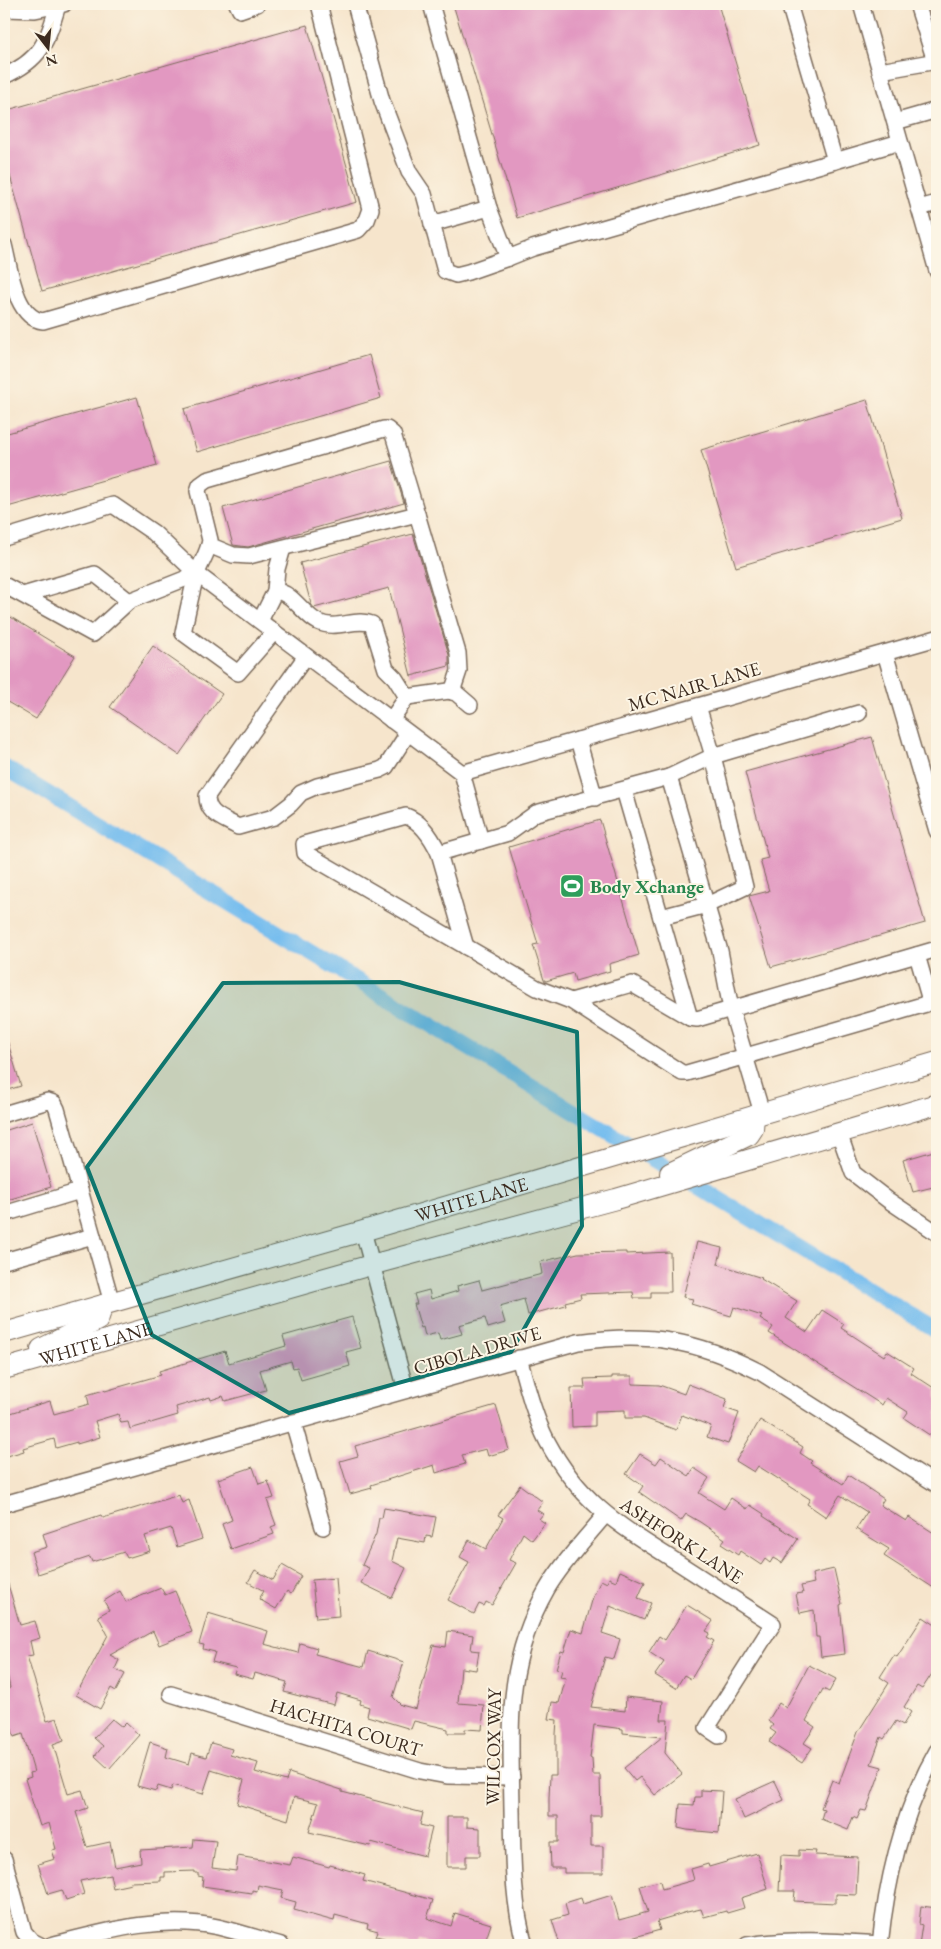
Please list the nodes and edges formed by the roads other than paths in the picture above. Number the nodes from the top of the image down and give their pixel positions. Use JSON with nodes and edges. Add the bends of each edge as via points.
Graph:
{"nodes":[{"id":1,"x":61,"y":4,"type":"edge"},
{"id":2,"x":237,"y":4,"type":"edge"},
{"id":3,"x":257,"y":4,"type":"edge"},
{"id":4,"x":319,"y":4,"type":"edge"},
{"id":5,"x":355,"y":4,"type":"edge"},
{"id":6,"x":431,"y":4,"type":"edge"},
{"id":7,"x":789,"y":4,"type":"edge"},
{"id":8,"x":861,"y":4,"type":"edge"},
{"id":9,"x":917,"y":4,"type":"edge"},
{"id":10,"x":5,"y":7,"type":"edge"},
{"id":11,"x":936,"y":61,"type":"edge"},
{"id":12,"x":880,"y":71,"type":"junction"},
{"id":13,"x":4,"y":76,"type":"edge"},
{"id":14,"x":937,"y":110,"type":"edge"},
{"id":15,"x":895,"y":122,"type":"junction"},
{"id":16,"x":900,"y":142,"type":"junction"},
{"id":17,"x":835,"y":161,"type":"junction"},
{"id":18,"x":937,"y":203,"type":"edge"},
{"id":19,"x":489,"y":208,"type":"junction"},
{"id":20,"x":919,"y":208,"type":"junction"},
{"id":21,"x":432,"y":224,"type":"junction"},
{"id":22,"x":4,"y":245,"type":"edge"},
{"id":23,"x":508,"y":258,"type":"junction"},
{"id":24,"x":937,"y":271,"type":"edge"},
{"id":25,"x":416,"y":514,"type":"junction"},
{"id":26,"x":4,"y":538,"type":"edge"},
{"id":27,"x":209,"y":545,"type":"junction"},
{"id":28,"x":283,"y":548,"type":"junction"},
{"id":29,"x":197,"y":574,"type":"junction"},
{"id":30,"x":4,"y":585,"type":"edge"},
{"id":31,"x":275,"y":591,"type":"junction"},
{"id":32,"x":23,"y":595,"type":"junction"},
{"id":33,"x":129,"y":601,"type":"junction"},
{"id":34,"x":260,"y":622,"type":"junction"},
{"id":35,"x":274,"y":632,"type":"junction"},
{"id":36,"x":937,"y":638,"type":"edge"},
{"id":37,"x":885,"y":653,"type":"junction"},
{"id":38,"x":306,"y":656,"type":"junction"},
{"id":39,"x":452,"y":692,"type":"junction"},
{"id":40,"x":407,"y":697,"type":"junction"},
{"id":41,"x":470,"y":705,"type":"dead end"},
{"id":42,"x":698,"y":706,"type":"junction"},
{"id":43,"x":859,"y":713,"type":"dead end"},
{"id":44,"x":392,"y":720,"type":"junction"},
{"id":45,"x":408,"y":733,"type":"junction"},
{"id":46,"x":578,"y":740,"type":"junction"},
{"id":47,"x":713,"y":756,"type":"junction"},
{"id":48,"x":462,"y":773,"type":"junction"},
{"id":49,"x":669,"y":777,"type":"junction"},
{"id":50,"x":624,"y":790,"type":"junction"},
{"id":51,"x":595,"y":798,"type":"junction"},
{"id":52,"x":935,"y":815,"type":"edge"},
{"id":53,"x":937,"y":831,"type":"edge"},
{"id":54,"x":481,"y":841,"type":"junction"},
{"id":55,"x":440,"y":853,"type":"junction"},
{"id":56,"x":707,"y":905,"type":"junction"},
{"id":57,"x":661,"y":917,"type":"junction"},
{"id":58,"x":466,"y":947,"type":"junction"},
{"id":59,"x":937,"y":949,"type":"edge"},
{"id":60,"x":917,"y":955,"type":"junction"},
{"id":61,"x":571,"y":1001,"type":"junction"},
{"id":62,"x":731,"y":1009,"type":"junction"},
{"id":63,"x":690,"y":1018,"type":"junction"},
{"id":64,"x":745,"y":1056,"type":"junction"},
{"id":65,"x":937,"y":1062,"type":"edge"},
{"id":66,"x":937,"y":1104,"type":"edge"},
{"id":67,"x":4,"y":1114,"type":"edge"},
{"id":68,"x":758,"y":1114,"type":"junction"},
{"id":69,"x":839,"y":1133,"type":"junction"},
{"id":70,"x":80,"y":1191,"type":"junction"},
{"id":71,"x":616,"y":1199,"type":"junction"},
{"id":72,"x":4,"y":1214,"type":"edge"},
{"id":73,"x":937,"y":1216,"type":"edge"},
{"id":74,"x":921,"y":1222,"type":"junction"},
{"id":75,"x":363,"y":1231,"type":"junction"},
{"id":76,"x":937,"y":1233,"type":"edge"},
{"id":77,"x":93,"y":1236,"type":"junction"},
{"id":78,"x":4,"y":1261,"type":"edge"},
{"id":79,"x":371,"y":1264,"type":"junction"},
{"id":80,"x":108,"y":1304,"type":"junction"},
{"id":81,"x":4,"y":1333,"type":"edge"},
{"id":82,"x":519,"y":1358,"type":"junction"},
{"id":83,"x":4,"y":1368,"type":"edge"},
{"id":84,"x":406,"y":1390,"type":"junction"},
{"id":85,"x":294,"y":1422,"type":"junction"},
{"id":86,"x":937,"y":1485,"type":"edge"},
{"id":87,"x":4,"y":1504,"type":"edge"},
{"id":88,"x":605,"y":1515,"type":"junction"},
{"id":89,"x":323,"y":1527,"type":"dead end"},
{"id":90,"x":171,"y":1694,"type":"dead end"},
{"id":91,"x":719,"y":1736,"type":"dead end"},
{"id":92,"x":937,"y":1751,"type":"edge"},
{"id":93,"x":512,"y":1776,"type":"junction"},
{"id":94,"x":4,"y":1859,"type":"edge"},
{"id":95,"x":40,"y":1945,"type":"edge"},
{"id":96,"x":51,"y":1945,"type":"edge"},
{"id":97,"x":281,"y":1945,"type":"edge"},
{"id":98,"x":525,"y":1945,"type":"edge"},
{"id":99,"x":747,"y":1945,"type":"edge"},
{"id":100,"x":881,"y":1945,"type":"edge"}],
"edges":[{"from":1,"to":10,"type":"street","via":[[35,10]]},
{"from":1,"to":13,"type":"street","via":[[48,38],[32,60]]},
{"from":2,"to":3,"type":"street","via":[[240,10]]},
{"from":4,"to":22,"type":"street","via":[[371,209],[368,220],[358,230],[43,321],[35,320],[25,312],[18,299]]},
{"from":5,"to":21,"type":"street","via":[[382,101],[409,172],[424,194]]},
{"from":6,"to":19,"type":"street"},
{"from":7,"to":17,"type":"street"},
{"from":8,"to":12,"type":"street"},
{"from":9,"to":11,"type":"street"},
{"from":11,"to":12,"type":"street"},
{"from":12,"to":15,"type":"street"},
{"from":14,"to":15,"type":"street"},
{"from":15,"to":16,"type":"street"},
{"from":16,"to":17,"type":"street"},
{"from":16,"to":20,"type":"street"},
{"from":17,"to":23,"type":"street"},
{"from":18,"to":20,"type":"street"},
{"from":19,"to":21,"type":"street"},
{"from":19,"to":23,"type":"street"},
{"from":20,"to":24,"type":"street"},
{"from":21,"to":23,"type":"street","via":[[445,271],[456,275]]},
{"from":25,"to":27,"type":"street","via":[[393,434],[384,429],[202,482],[198,491]]},
{"from":25,"to":28,"type":"street"},
{"from":25,"to":39,"type":"street","via":[[458,653],[459,670]]},
{"from":26,"to":29,"type":"street","via":[[113,505],[154,533]]},
{"from":27,"to":28,"type":"street","via":[[241,557]]},
{"from":27,"to":29,"type":"street"},
{"from":28,"to":31,"type":"street"},
{"from":29,"to":33,"type":"street"},
{"from":29,"to":34,"type":"street"},
{"from":29,"to":35,"type":"street","via":[[183,632],[238,674]]},
{"from":30,"to":32,"type":"street"},
{"from":31,"to":34,"type":"street"},
{"from":31,"to":40,"type":"street","via":[[288,595],[318,622],[332,626],[372,624],[386,669]]},
{"from":32,"to":33,"type":"street","via":[[95,574]]},
{"from":32,"to":33,"type":"street","via":[[93,634]]},
{"from":34,"to":35,"type":"street"},
{"from":35,"to":38,"type":"street"},
{"from":36,"to":37,"type":"street","name":"MC NAIR LANE"},
{"from":37,"to":42,"type":"street","name":"MC NAIR LANE"},
{"from":37,"to":52,"type":"street"},
{"from":38,"to":44,"type":"street"},
{"from":38,"to":45,"type":"street","via":[[207,796],[210,811],[238,827],[274,817],[301,793],[386,767]]},
{"from":39,"to":40,"type":"street"},
{"from":39,"to":41,"type":"street"},
{"from":40,"to":44,"type":"street"},
{"from":42,"to":46,"type":"street","name":"MC NAIR LANE"},
{"from":42,"to":47,"type":"street"},
{"from":43,"to":47,"type":"street"},
{"from":44,"to":45,"type":"street"},
{"from":45,"to":48,"type":"street"},
{"from":46,"to":48,"type":"street","name":"MC NAIR LANE"},
{"from":46,"to":51,"type":"street"},
{"from":47,"to":49,"type":"street"},
{"from":47,"to":56,"type":"street","via":[[746,884],[744,889]]},
{"from":48,"to":54,"type":"street"},
{"from":49,"to":50,"type":"street"},
{"from":49,"to":56,"type":"street"},
{"from":50,"to":51,"type":"street"},
{"from":50,"to":57,"type":"street"},
{"from":51,"to":54,"type":"street","via":[[536,813],[512,830]]},
{"from":52,"to":53,"type":"street"},
{"from":54,"to":55,"type":"street"},
{"from":55,"to":58,"type":"street"},
{"from":55,"to":58,"type":"street","via":[[432,837],[406,816],[304,844],[306,853]]},
{"from":56,"to":57,"type":"street"},
{"from":56,"to":62,"type":"street"},
{"from":57,"to":63,"type":"street"},
{"from":58,"to":61,"type":"street","via":[[536,988]]},
{"from":59,"to":60,"type":"street"},
{"from":60,"to":62,"type":"street"},
{"from":60,"to":64,"type":"street","via":[[929,997],[926,1004]]},
{"from":61,"to":63,"type":"street","via":[[632,984]]},
{"from":61,"to":64,"type":"street","via":[[682,1072]]},
{"from":62,"to":63,"type":"street"},
{"from":62,"to":64,"type":"street"},
{"from":64,"to":68,"type":"street"},
{"from":65,"to":68,"type":"main road","name":"WHITE LANE"},
{"from":66,"to":69,"type":"main road","name":"WHITE LANE"},
{"from":67,"to":70,"type":"street","via":[[48,1101],[54,1103]]},
{"from":68,"to":71,"type":"main road","via":[[749,1135]]},
{"from":68,"to":75,"type":"main road","name":"WHITE LANE"},
{"from":69,"to":71,"type":"main road","name":"WHITE LANE"},
{"from":69,"to":74,"type":"street","via":[[853,1173]]},
{"from":70,"to":72,"type":"street"},
{"from":70,"to":77,"type":"street"},
{"from":71,"to":79,"type":"main road","name":"WHITE LANE"},
{"from":73,"to":74,"type":"street"},
{"from":74,"to":76,"type":"street"},
{"from":75,"to":79,"type":"street"},
{"from":75,"to":80,"type":"main road","name":"WHITE LANE"},
{"from":77,"to":78,"type":"street"},
{"from":77,"to":80,"type":"street"},
{"from":79,"to":83,"type":"main road","name":"WHITE LANE"},
{"from":79,"to":84,"type":"street"},
{"from":80,"to":81,"type":"main road","name":"WHITE LANE"},
{"from":80,"to":83,"type":"main road","via":[[98,1320]]},
{"from":82,"to":84,"type":"street","name":"CIBOLA DRIVE"},
{"from":82,"to":86,"type":"street","name":"CIBOLA DRIVE","via":[[578,1342],[609,1338],[672,1340],[702,1348],[760,1372]]},
{"from":82,"to":88,"type":"street","name":"ASHFORK LANE","via":[[535,1414],[547,1440],[584,1495]]},
{"from":84,"to":85,"type":"street","name":"CIBOLA DRIVE"},
{"from":85,"to":87,"type":"street","name":"CIBOLA DRIVE"},
{"from":85,"to":89,"type":"street"},
{"from":88,"to":91,"type":"street","name":"ASHFORK LANE","via":[[773,1624],[707,1728]]},
{"from":88,"to":93,"type":"street","name":"WILCOX WAY","via":[[548,1588],[522,1645],[511,1706]]},
{"from":90,"to":93,"type":"street","name":"HACHITA COURT","via":[[420,1772],[448,1776]]},
{"from":92,"to":100,"type":"street","via":[[901,1834],[889,1880]]},
{"from":93,"to":98,"type":"street","name":"WILCOX WAY","via":[[514,1893]]},
{"from":94,"to":95,"type":"street","via":[[24,1932]]},
{"from":96,"to":97,"type":"street","via":[[119,1928],[181,1923],[217,1927]]},
{"from":99,"to":100,"type":"street","via":[[809,1939]]}]}
